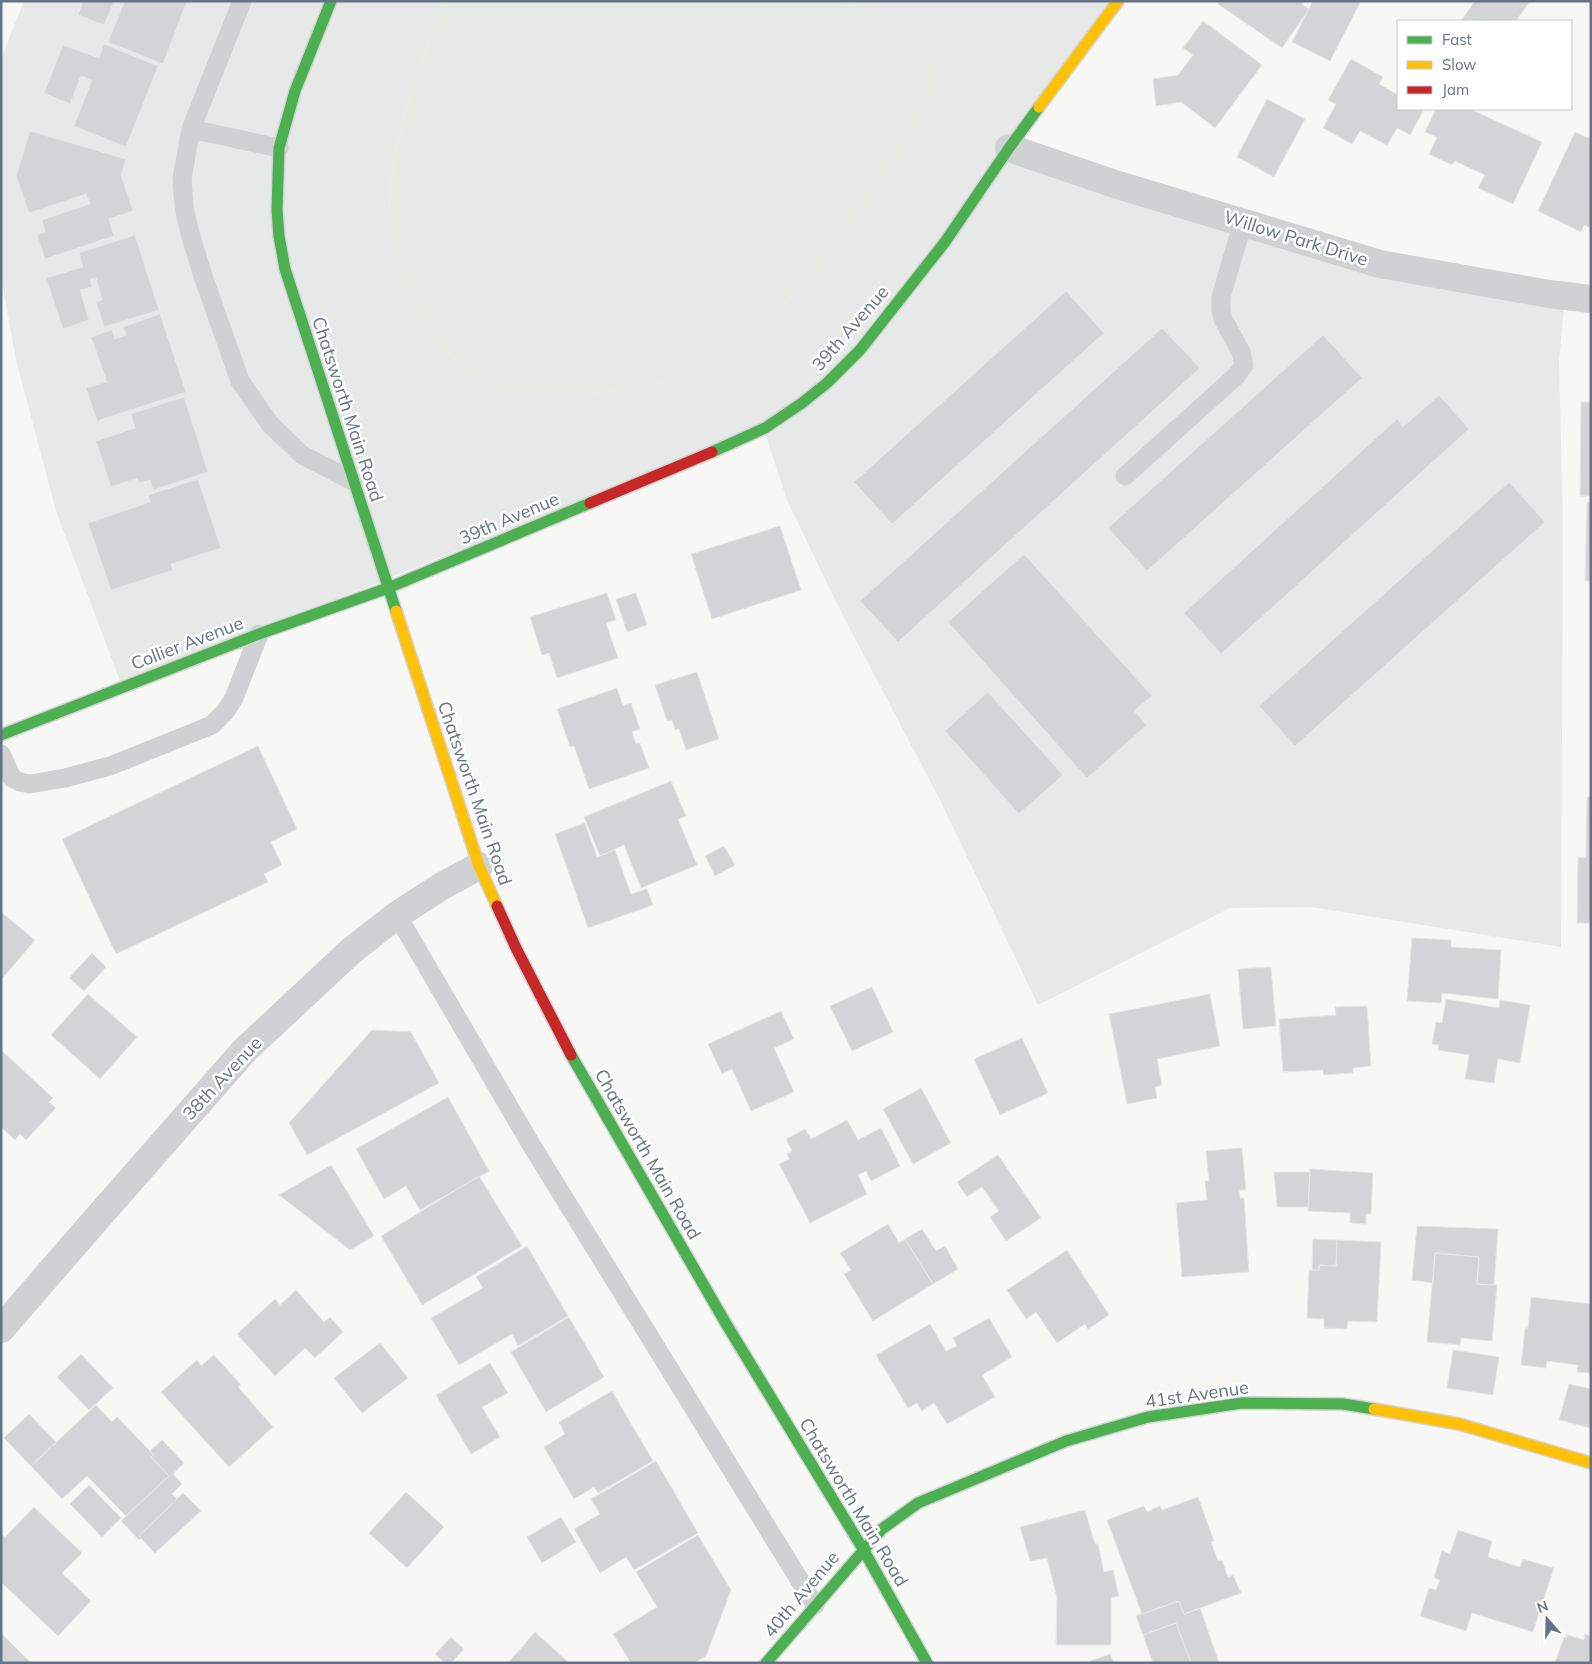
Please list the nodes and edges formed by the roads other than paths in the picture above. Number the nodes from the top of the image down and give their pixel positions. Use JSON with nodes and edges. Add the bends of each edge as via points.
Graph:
{"nodes":[{"id":1,"x":242,"y":1,"type":"edge"},
{"id":2,"x":331,"y":1,"type":"edge"},
{"id":3,"x":1118,"y":1,"type":"edge"},
{"id":4,"x":190,"y":129,"type":"junction"},
{"id":5,"x":279,"y":148,"type":"junction"},
{"id":6,"x":1009,"y":148,"type":"junction"},
{"id":7,"x":1243,"y":222,"type":"junction"},
{"id":8,"x":1591,"y":299,"type":"edge"},
{"id":9,"x":1125,"y":476,"type":"dead end"},
{"id":10,"x":353,"y":481,"type":"junction"},
{"id":11,"x":388,"y":588,"type":"junction"},
{"id":12,"x":259,"y":634,"type":"junction"},
{"id":13,"x":1,"y":735,"type":"edge"},
{"id":14,"x":1,"y":754,"type":"edge"},
{"id":15,"x":479,"y":866,"type":"junction"},
{"id":16,"x":397,"y":915,"type":"junction"},
{"id":17,"x":1,"y":1329,"type":"edge"},
{"id":18,"x":1591,"y":1463,"type":"edge"},
{"id":19,"x":863,"y":1549,"type":"junction"},
{"id":20,"x":815,"y":1605,"type":"junction"},
{"id":21,"x":766,"y":1663,"type":"edge"},
{"id":22,"x":927,"y":1663,"type":"edge"}],
"edges":[{"from":1,"to":4,"type":"lane"},
{"from":2,"to":5,"type":"street","name":"Chatsworth Main Road","via":[[295,91]]},
{"from":3,"to":6,"type":"street","name":"39th Avenue"},
{"from":4,"to":5,"type":"lane"},
{"from":4,"to":10,"type":"lane","via":[[182,178],[184,207],[203,276],[240,381],[270,424],[302,455]]},
{"from":5,"to":10,"type":"street","name":"Chatsworth Main Road","via":[[276,210],[285,269]]},
{"from":6,"to":7,"type":"street","name":"Willow Park Drive"},
{"from":6,"to":11,"type":"street","name":"39th Avenue","via":[[945,242],[860,350],[802,404],[738,441]]},
{"from":7,"to":8,"type":"street","name":"Willow Park Drive","via":[[1380,264]]},
{"from":7,"to":9,"type":"lane","via":[[1221,297],[1221,310],[1244,365],[1236,376]]},
{"from":10,"to":11,"type":"street","name":"Chatsworth Main Road"},
{"from":11,"to":12,"type":"street","name":"Collier Avenue"},
{"from":11,"to":15,"type":"street","name":"Chatsworth Main Road"},
{"from":12,"to":13,"type":"street","name":"Collier Avenue"},
{"from":12,"to":14,"type":"lane","via":[[234,698],[212,725],[110,766],[30,784],[12,778]]},
{"from":15,"to":16,"type":"street","name":"38th Avenue"},
{"from":15,"to":19,"type":"street","name":"Chatsworth Main Road","via":[[516,948],[569,1051],[725,1322]]},
{"from":16,"to":17,"type":"street","name":"38th Avenue","via":[[351,951],[244,1051]]},
{"from":16,"to":20,"type":"lane","via":[[532,1146]]},
{"from":18,"to":19,"type":"street","name":"41st Avenue","via":[[1459,1424],[1343,1404],[1242,1403],[1148,1417],[1066,1442],[918,1503],[882,1529]]},
{"from":19,"to":20,"type":"street","name":"40th Avenue"},
{"from":19,"to":22,"type":"street","name":"Chatsworth Main Road"},
{"from":20,"to":21,"type":"street","name":"40th Avenue"}]}
